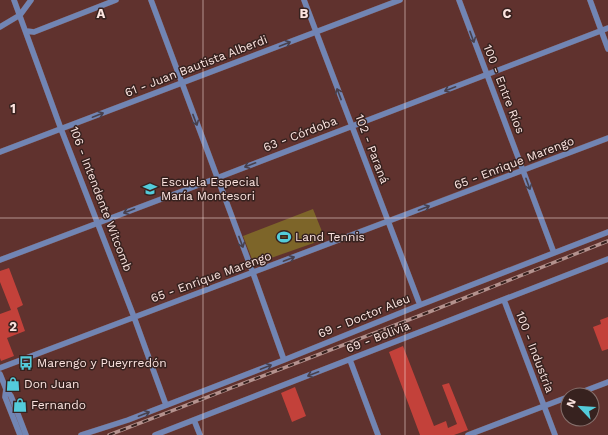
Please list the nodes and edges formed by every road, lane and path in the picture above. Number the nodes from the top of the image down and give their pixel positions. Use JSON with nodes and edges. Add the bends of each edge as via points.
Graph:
{"nodes":[{"id":1,"x":14,"y":0,"type":"edge"},
{"id":2,"x":31,"y":0,"type":"edge"},
{"id":3,"x":116,"y":0,"type":"edge"},
{"id":4,"x":151,"y":0,"type":"edge"},
{"id":5,"x":304,"y":0,"type":"edge"},
{"id":6,"x":400,"y":0,"type":"edge"},
{"id":7,"x":459,"y":0,"type":"edge"},
{"id":8,"x":590,"y":0,"type":"edge"},
{"id":9,"x":20,"y":15,"type":"junction"},
{"id":10,"x":0,"y":27,"type":"edge"},
{"id":11,"x":608,"y":28,"type":"edge"},
{"id":12,"x":26,"y":31,"type":"junction"},
{"id":13,"x":601,"y":31,"type":"junction"},
{"id":14,"x":316,"y":32,"type":"junction"},
{"id":15,"x":608,"y":49,"type":"edge"},
{"id":16,"x":487,"y":75,"type":"junction"},
{"id":17,"x":181,"y":84,"type":"junction"},
{"id":18,"x":351,"y":126,"type":"junction"},
{"id":19,"x":61,"y":129,"type":"junction"},
{"id":20,"x":608,"y":138,"type":"edge"},
{"id":21,"x":0,"y":152,"type":"edge"},
{"id":22,"x":523,"y":170,"type":"junction"},
{"id":23,"x":217,"y":178,"type":"junction"},
{"id":24,"x":388,"y":222,"type":"junction"},
{"id":25,"x":99,"y":223,"type":"junction"},
{"id":26,"x":608,"y":232,"type":"edge"},
{"id":27,"x":554,"y":253,"type":"junction"},
{"id":28,"x":608,"y":259,"type":"edge"},
{"id":29,"x":0,"y":260,"type":"edge"},
{"id":30,"x":253,"y":273,"type":"junction"},
{"id":31,"x":504,"y":300,"type":"junction"},
{"id":32,"x":420,"y":305,"type":"junction"},
{"id":33,"x":134,"y":317,"type":"junction"},
{"id":34,"x":284,"y":360,"type":"junction"},
{"id":35,"x":350,"y":360,"type":"junction"},
{"id":36,"x":0,"y":368,"type":"edge"},
{"id":37,"x":0,"y":374,"type":"edge"},
{"id":38,"x":608,"y":382,"type":"edge"},
{"id":39,"x":595,"y":387,"type":"edge"},
{"id":40,"x":6,"y":389,"type":"junction"},
{"id":41,"x":560,"y":400,"type":"edge"},
{"id":42,"x":166,"y":405,"type":"junction"},
{"id":43,"x":544,"y":407,"type":"junction"},
{"id":44,"x":128,"y":420,"type":"junction"},
{"id":45,"x":194,"y":420,"type":"junction"},
{"id":46,"x":19,"y":435,"type":"edge"},
{"id":47,"x":26,"y":435,"type":"edge"},
{"id":48,"x":81,"y":435,"type":"edge"},
{"id":49,"x":92,"y":435,"type":"edge"},
{"id":50,"x":155,"y":435,"type":"edge"},
{"id":51,"x":200,"y":435,"type":"edge"},
{"id":52,"x":378,"y":435,"type":"edge"},
{"id":53,"x":468,"y":435,"type":"edge"},
{"id":54,"x":555,"y":435,"type":"edge"}],
"edges":[{"from":1,"to":9,"type":"street","name":"106 - Intendente Witcomb"},
{"from":2,"to":9,"type":"street"},
{"from":3,"to":12,"type":"street","via":[[34,32]]},
{"from":4,"to":17,"type":"street"},
{"from":5,"to":14,"type":"street","name":"102 - Paraná"},
{"from":6,"to":14,"type":"street","name":"61 - Juan Bautista Alberdi"},
{"from":7,"to":16,"type":"street","name":"100 - Entre Ríos","one_way":true},
{"from":8,"to":13,"type":"street"},
{"from":9,"to":10,"type":"street"},
{"from":9,"to":12,"type":"street","name":"106 - Intendente Witcomb"},
{"from":11,"to":13,"type":"street","name":"63 - Córdoba"},
{"from":12,"to":19,"type":"street","name":"106 - Intendente Witcomb"},
{"from":13,"to":15,"type":"street"},
{"from":13,"to":16,"type":"street","name":"63 - Córdoba"},
{"from":17,"to":14,"type":"street","name":"61 - Juan Bautista Alberdi","one_way":true},
{"from":18,"to":14,"type":"street","name":"102 - Paraná","one_way":true},
{"from":16,"to":18,"type":"street","name":"63 - Córdoba","one_way":true},
{"from":16,"to":22,"type":"street","name":"100 - Entre Ríos"},
{"from":19,"to":17,"type":"street","name":"61 - Juan Bautista Alberdi","one_way":true},
{"from":17,"to":23,"type":"street","one_way":true},
{"from":18,"to":23,"type":"street","name":"63 - Córdoba","one_way":true},
{"from":18,"to":24,"type":"street","name":"102 - Paraná"},
{"from":19,"to":21,"type":"street","name":"61 - Juan Bautista Alberdi"},
{"from":19,"to":25,"type":"street","name":"106 - Intendente Witcomb"},
{"from":20,"to":22,"type":"street","name":"65 - Enrique Marengo"},
{"from":24,"to":22,"type":"street","name":"65 - Enrique Marengo","one_way":true},
{"from":22,"to":27,"type":"street","name":"100 - Entre Ríos","one_way":true},
{"from":23,"to":25,"type":"street","name":"63 - Córdoba","one_way":true},
{"from":23,"to":30,"type":"street","one_way":true},
{"from":30,"to":24,"type":"street","name":"65 - Enrique Marengo","one_way":true},
{"from":24,"to":32,"type":"street","name":"102 - Paraná"},
{"from":25,"to":29,"type":"street","name":"63 - Córdoba"},
{"from":25,"to":33,"type":"street","name":"106 - Intendente Witcomb"},
{"from":26,"to":27,"type":"street","name":"69 - Doctor Aleu"},
{"from":27,"to":32,"type":"street","name":"69 - Doctor Aleu"},
{"from":28,"to":31,"type":"street","name":"69 - Bolivia"},
{"from":30,"to":33,"type":"street","name":"65 - Enrique Marengo"},
{"from":30,"to":34,"type":"street"},
{"from":31,"to":35,"type":"street","name":"69 - Bolivia"},
{"from":31,"to":43,"type":"street","name":"100 - Industria"},
{"from":32,"to":34,"type":"street","name":"69 - Doctor Aleu"},
{"from":33,"to":36,"type":"street","name":"65 - Enrique Marengo"},
{"from":33,"to":42,"type":"street","name":"106 - Intendente Witcomb"},
{"from":42,"to":34,"type":"street","name":"69 - Doctor Aleu","one_way":true},
{"from":35,"to":45,"type":"street","name":"69 - Bolivia","one_way":true},
{"from":35,"to":52,"type":"street"},
{"from":37,"to":40,"type":"street"},
{"from":38,"to":39,"type":"street"},
{"from":40,"to":46,"type":"street","via":[[5,397]]},
{"from":40,"to":47,"type":"street","via":[[12,396]]},
{"from":41,"to":43,"type":"street"},
{"from":44,"to":42,"type":"street","name":"69 - Doctor Aleu","one_way":true},
{"from":43,"to":53,"type":"street"},
{"from":43,"to":54,"type":"street","name":"100 - Industria"},
{"from":44,"to":48,"type":"street","name":"69 - Doctor Aleu"},
{"from":44,"to":49,"type":"street","name":"69 - Doctor Aleu"},
{"from":45,"to":50,"type":"street","name":"69 - Bolivia"},
{"from":45,"to":51,"type":"street"}]}
